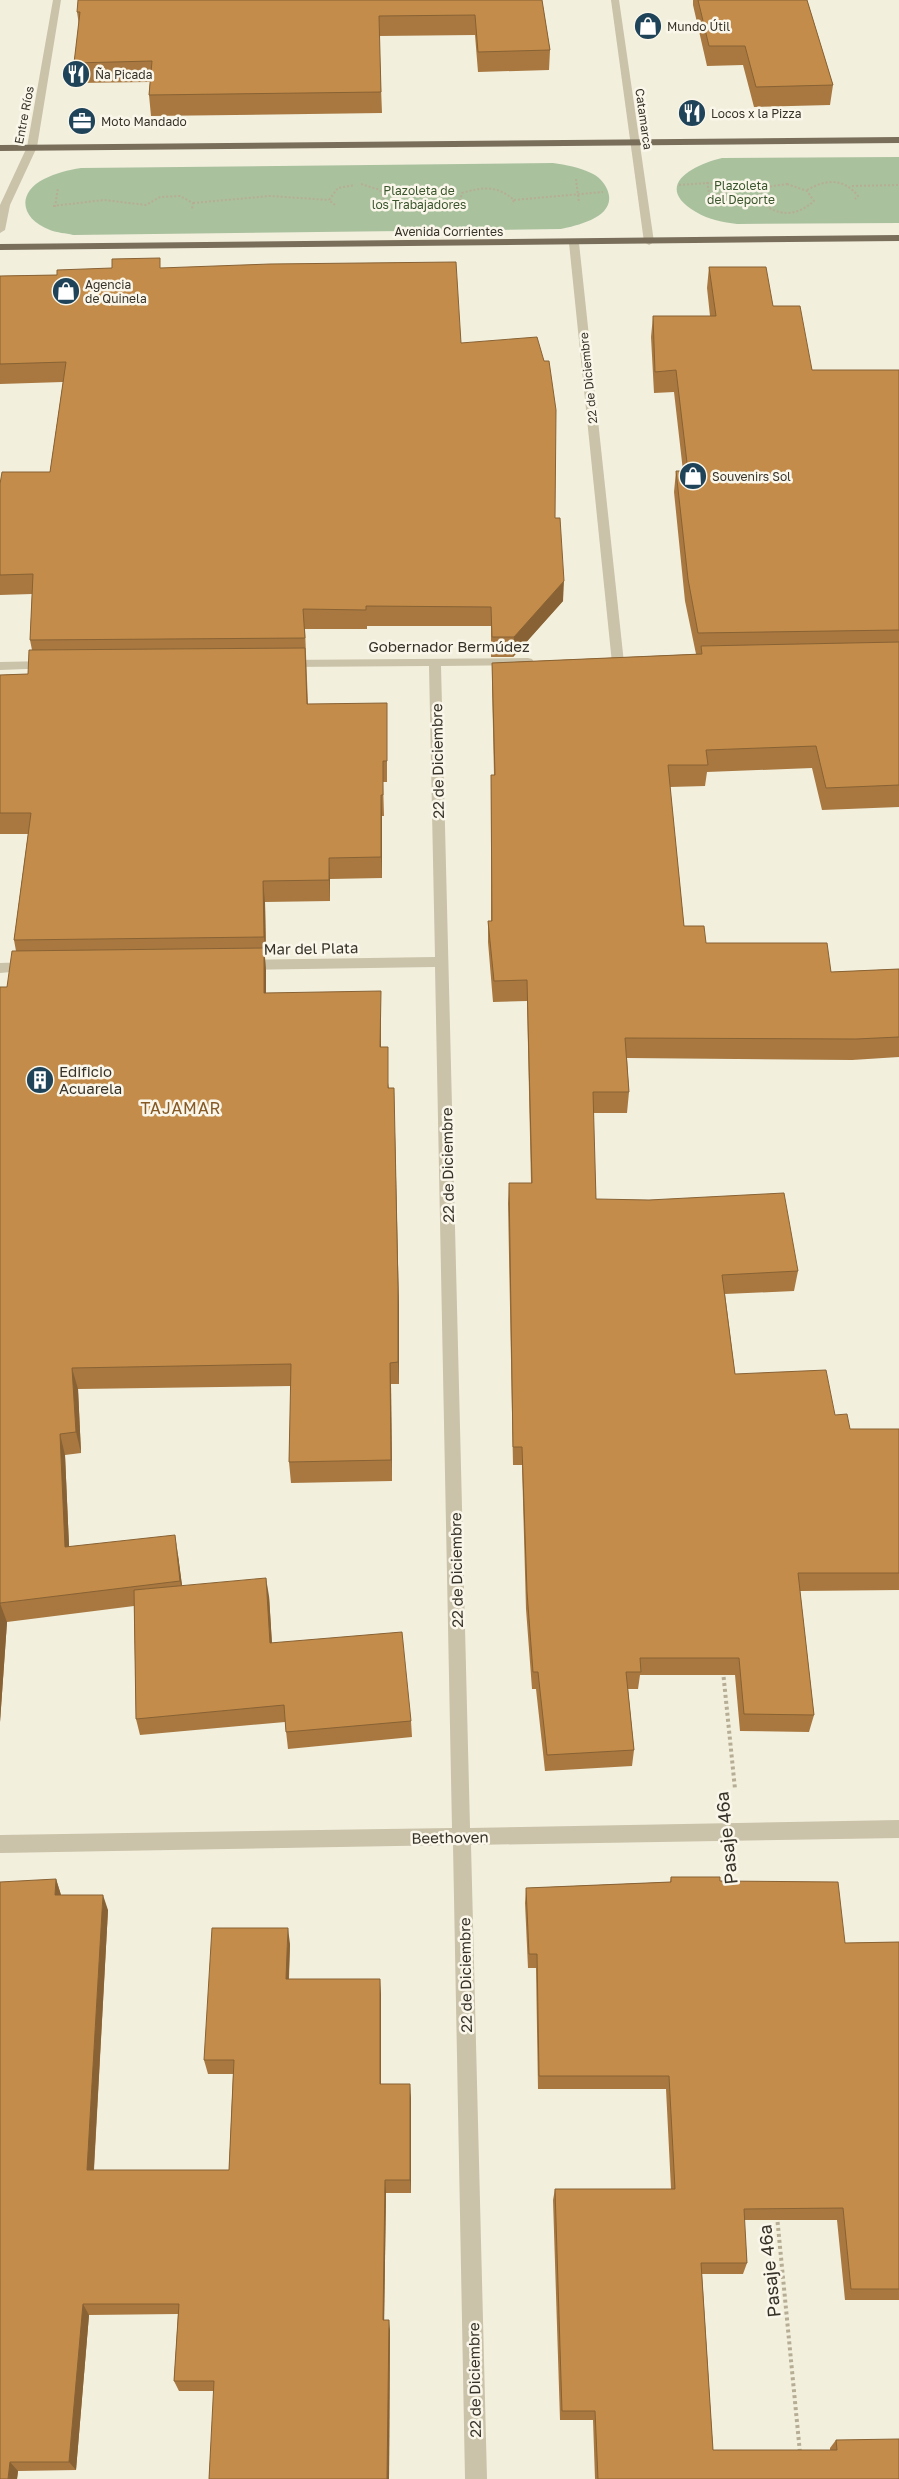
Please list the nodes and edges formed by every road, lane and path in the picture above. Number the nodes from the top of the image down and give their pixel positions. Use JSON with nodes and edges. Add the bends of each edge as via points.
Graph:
{"nodes":[{"id":1,"x":57,"y":0,"type":"edge"},
{"id":2,"x":616,"y":0,"type":"edge"},
{"id":3,"x":899,"y":140,"type":"edge"},
{"id":4,"x":634,"y":142,"type":"junction"},
{"id":5,"x":700,"y":142,"type":"junction"},
{"id":6,"x":570,"y":143,"type":"junction"},
{"id":7,"x":32,"y":147,"type":"junction"},
{"id":8,"x":66,"y":147,"type":"junction"},
{"id":9,"x":0,"y":148,"type":"edge"},
{"id":10,"x":899,"y":185,"type":"edge"},
{"id":11,"x":743,"y":186,"type":"dead end"},
{"id":12,"x":852,"y":186,"type":"junction"},
{"id":13,"x":807,"y":190,"type":"dead end"},
{"id":14,"x":710,"y":197,"type":"junction"},
{"id":15,"x":329,"y":200,"type":"junction"},
{"id":16,"x":853,"y":200,"type":"dead end"},
{"id":17,"x":385,"y":202,"type":"dead end"},
{"id":18,"x":194,"y":203,"type":"dead end"},
{"id":19,"x":5,"y":205,"type":"junction"},
{"id":20,"x":146,"y":205,"type":"dead end"},
{"id":21,"x":55,"y":206,"type":"junction"},
{"id":22,"x":336,"y":206,"type":"dead end"},
{"id":23,"x":510,"y":207,"type":"dead end"},
{"id":24,"x":465,"y":209,"type":"dead end"},
{"id":25,"x":0,"y":230,"type":"edge"},
{"id":26,"x":899,"y":238,"type":"edge"},
{"id":27,"x":718,"y":240,"type":"junction"},
{"id":28,"x":649,"y":242,"type":"junction"},
{"id":29,"x":574,"y":243,"type":"junction"},
{"id":30,"x":586,"y":243,"type":"junction"},
{"id":31,"x":48,"y":246,"type":"junction"},
{"id":32,"x":0,"y":247,"type":"edge"},
{"id":33,"x":435,"y":662,"type":"junction"},
{"id":34,"x":541,"y":662,"type":"edge"},
{"id":35,"x":618,"y":662,"type":"edge"},
{"id":36,"x":277,"y":663,"type":"edge"},
{"id":37,"x":59,"y":665,"type":"edge"},
{"id":38,"x":0,"y":666,"type":"edge"},
{"id":39,"x":442,"y":962,"type":"junction"},
{"id":40,"x":236,"y":965,"type":"edge"},
{"id":41,"x":39,"y":967,"type":"edge"},
{"id":42,"x":0,"y":968,"type":"edge"},
{"id":43,"x":722,"y":1662,"type":"edge"},
{"id":44,"x":899,"y":1829,"type":"edge"},
{"id":45,"x":739,"y":1831,"type":"junction"},
{"id":46,"x":462,"y":1836,"type":"junction"},
{"id":47,"x":0,"y":1844,"type":"edge"},
{"id":48,"x":777,"y":2214,"type":"edge"},
{"id":49,"x":801,"y":2459,"type":"edge"},
{"id":50,"x":476,"y":2479,"type":"edge"}],
"edges":[{"from":1,"to":7,"type":"street","name":"Entre Ríos"},
{"from":2,"to":4,"type":"street","name":"Catamarca"},
{"from":3,"to":5,"type":"main road"},
{"from":4,"to":5,"type":"main road"},
{"from":4,"to":6,"type":"main road"},
{"from":4,"to":28,"type":"street","name":"Catamarca"},
{"from":5,"to":14,"type":"path"},
{"from":6,"to":8,"type":"main road"},
{"from":6,"to":30,"type":"path"},
{"from":7,"to":8,"type":"main road"},
{"from":7,"to":9,"type":"main road"},
{"from":7,"to":19,"type":"street","name":"Entre Ríos"},
{"from":8,"to":21,"type":"path"},
{"from":10,"to":12,"type":"path"},
{"from":11,"to":14,"type":"path"},
{"from":12,"to":13,"type":"path","via":[[836,181],[819,182]]},
{"from":12,"to":16,"type":"path","via":[[858,196]]},
{"from":14,"to":27,"type":"path"},
{"from":15,"to":17,"type":"path","via":[[338,188],[360,184],[380,190]]},
{"from":15,"to":18,"type":"path","via":[[270,196]]},
{"from":15,"to":22,"type":"path"},
{"from":19,"to":21,"type":"path","via":[[26,208]]},
{"from":19,"to":25,"type":"street","name":"Entre Ríos"},
{"from":20,"to":21,"type":"path","via":[[104,200]]},
{"from":21,"to":31,"type":"path"},
{"from":23,"to":24,"type":"path","via":[[514,200],[504,190],[481,187],[462,193],[459,205]]},
{"from":26,"to":27,"type":"main road","name":"Avenida Corrientes"},
{"from":27,"to":28,"type":"main road","name":"Avenida Corrientes"},
{"from":28,"to":30,"type":"main road","name":"Avenida Corrientes"},
{"from":29,"to":30,"type":"main road","name":"Avenida Corrientes"},
{"from":29,"to":31,"type":"main road","name":"Avenida Corrientes"},
{"from":29,"to":35,"type":"street","name":"22 de Diciembre"},
{"from":31,"to":32,"type":"main road","name":"Avenida Corrientes"},
{"from":33,"to":34,"type":"street","name":"Gobernador Bermúdez"},
{"from":33,"to":36,"type":"street","name":"Gobernador Bermúdez"},
{"from":33,"to":39,"type":"street","name":"22 de Diciembre"},
{"from":37,"to":38,"type":"street"},
{"from":39,"to":40,"type":"street","name":"Mar del Plata"},
{"from":39,"to":46,"type":"street","name":"22 de Diciembre"},
{"from":41,"to":42,"type":"street"},
{"from":43,"to":45,"type":"path","name":"Pasaje 46a"},
{"from":44,"to":45,"type":"street","name":"Beethoven"},
{"from":45,"to":46,"type":"street","name":"Beethoven"},
{"from":46,"to":47,"type":"street","name":"Beethoven"},
{"from":46,"to":50,"type":"street","name":"22 de Diciembre"},
{"from":48,"to":49,"type":"path","name":"Pasaje 46a"}]}
